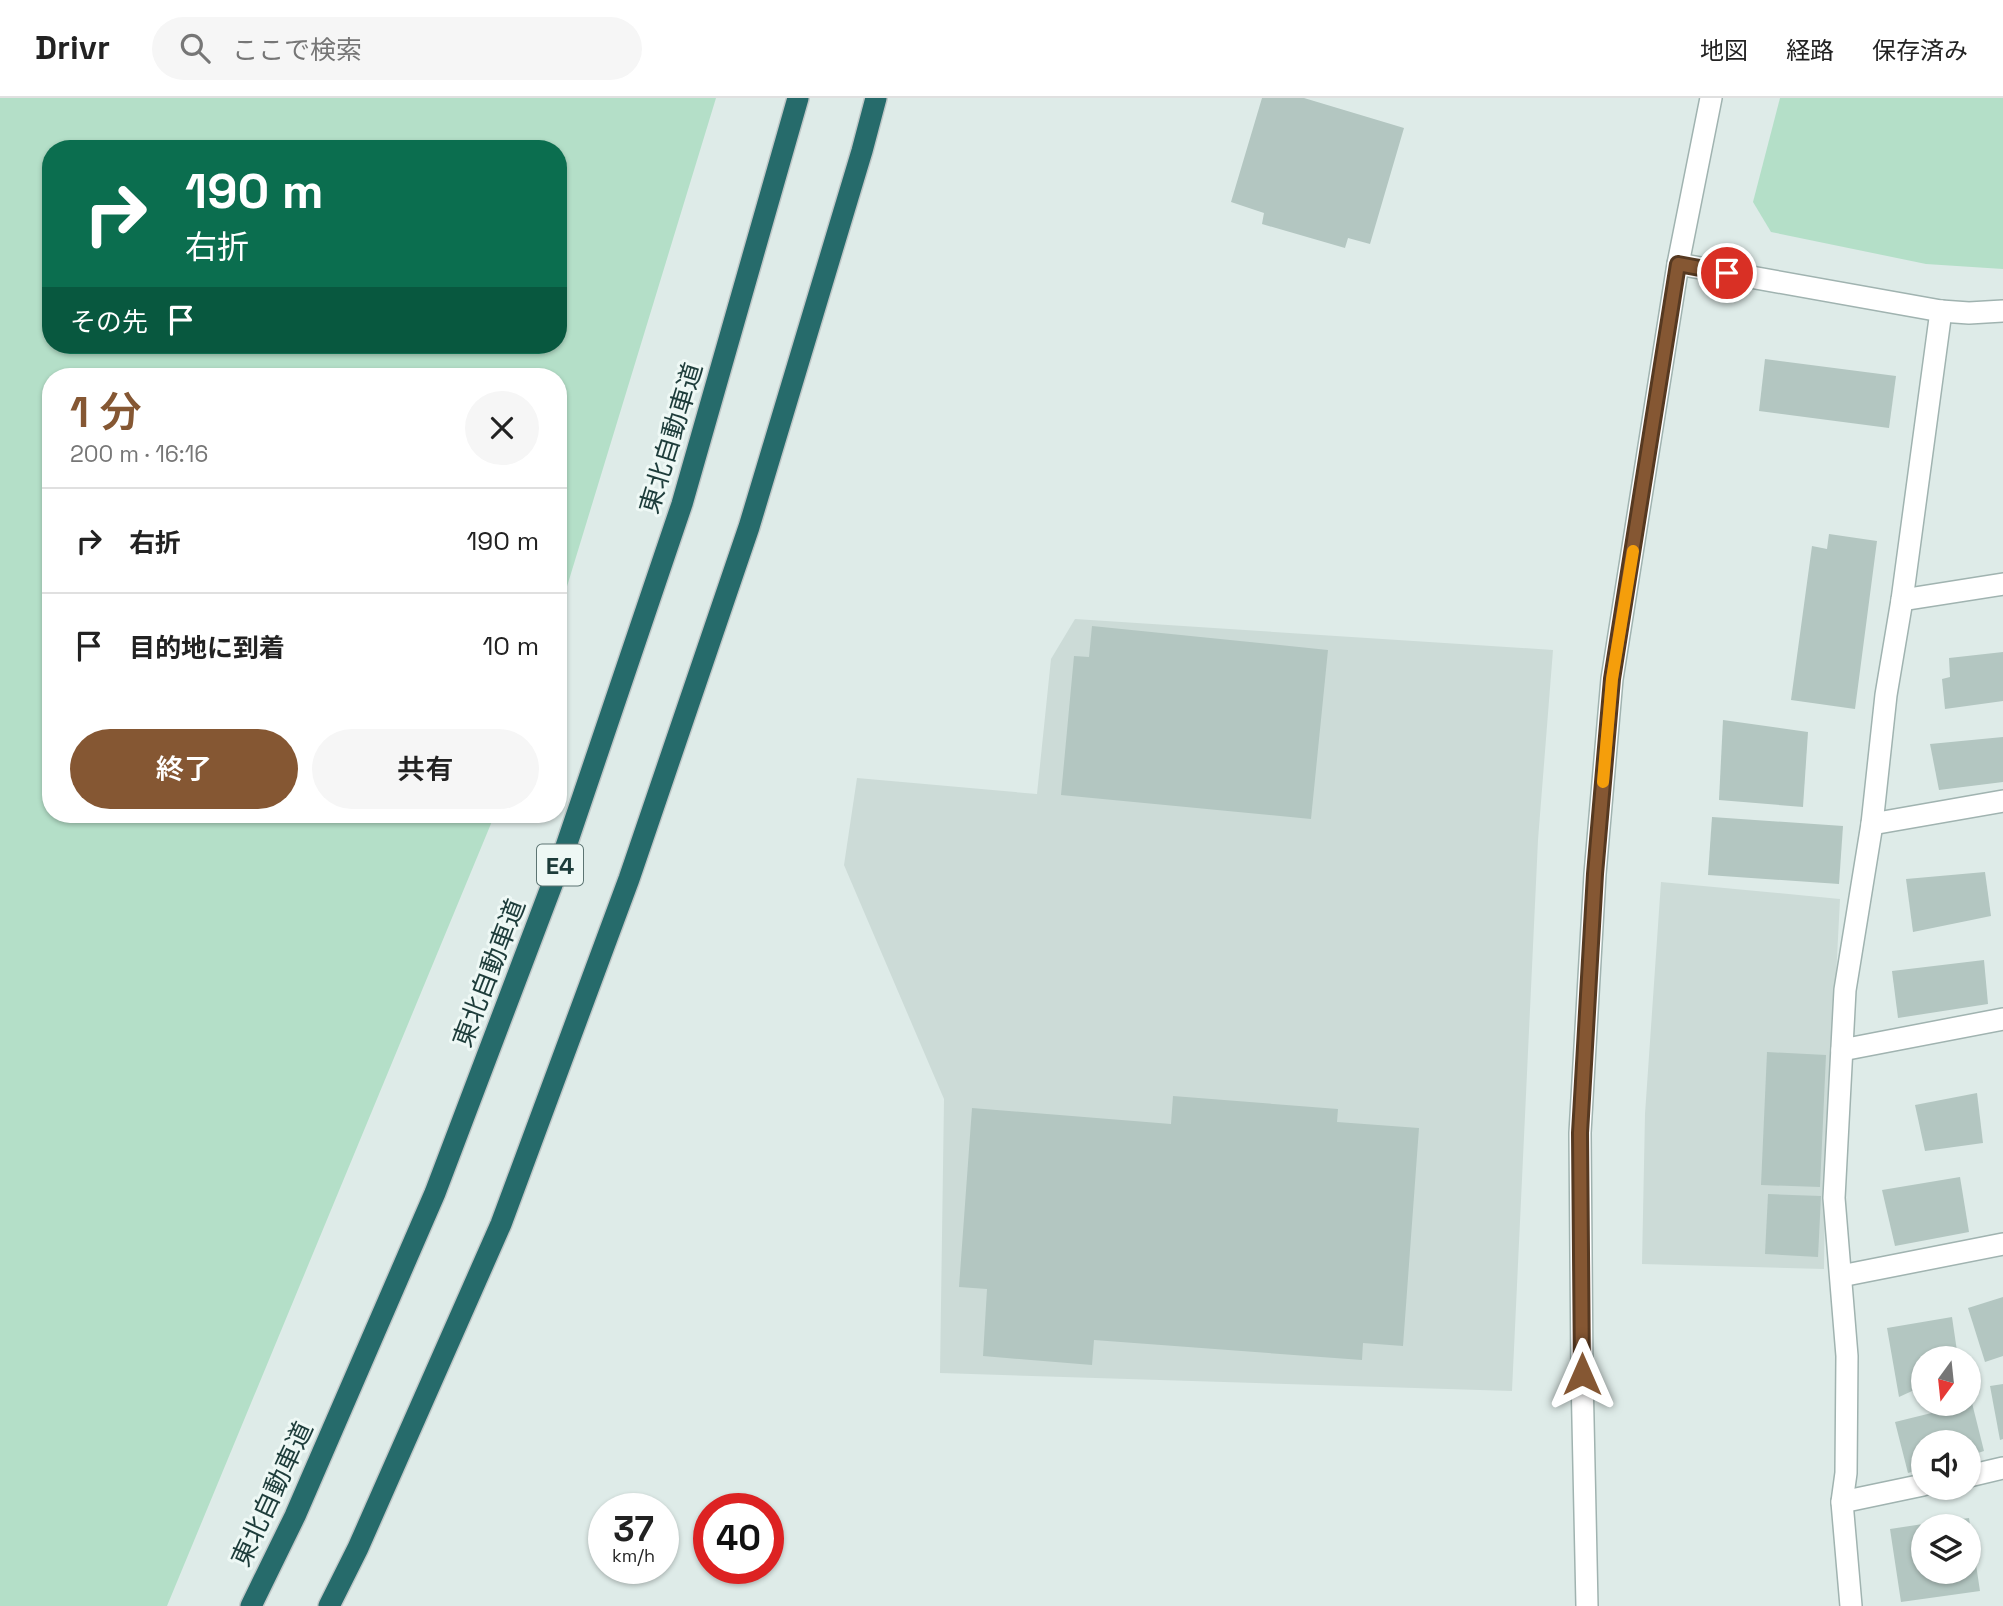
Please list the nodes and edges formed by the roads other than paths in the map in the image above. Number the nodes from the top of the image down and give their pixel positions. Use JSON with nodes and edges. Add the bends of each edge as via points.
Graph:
{"nodes":[{"id":1,"x":798,"y":98,"type":"edge"},
{"id":2,"x":876,"y":98,"type":"edge"},
{"id":3,"x":1711,"y":98,"type":"edge"},
{"id":4,"x":1678,"y":264,"type":"junction"},
{"id":5,"x":1941,"y":311,"type":"junction"},
{"id":6,"x":2003,"y":311,"type":"edge"},
{"id":7,"x":2003,"y":584,"type":"edge"},
{"id":8,"x":1902,"y":600,"type":"junction"},
{"id":9,"x":2003,"y":801,"type":"edge"},
{"id":10,"x":1872,"y":824,"type":"junction"},
{"id":11,"x":2003,"y":1019,"type":"edge"},
{"id":12,"x":1842,"y":1050,"type":"junction"},
{"id":13,"x":2003,"y":1244,"type":"edge"},
{"id":14,"x":1841,"y":1276,"type":"junction"},
{"id":15,"x":2003,"y":1468,"type":"edge"},
{"id":16,"x":1981,"y":1473,"type":"edge"},
{"id":17,"x":1911,"y":1488,"type":"edge"},
{"id":18,"x":1842,"y":1502,"type":"junction"},
{"id":19,"x":251,"y":1606,"type":"edge"},
{"id":20,"x":330,"y":1606,"type":"edge"},
{"id":21,"x":1587,"y":1606,"type":"edge"},
{"id":22,"x":1851,"y":1606,"type":"edge"}],
"edges":[{"from":1,"to":19,"type":"highway","name":"東北自動車道","number":"E4","via":[[682,504],[561,861],[435,1193],[295,1516]]},
{"from":2,"to":20,"type":"highway","via":[[750,527],[629,879],[501,1224]]},
{"from":3,"to":4,"type":"street"},
{"from":4,"to":5,"type":"street"},
{"from":4,"to":21,"type":"street","via":[[1612,679],[1595,874],[1580,1133]]},
{"from":5,"to":6,"type":"street"},
{"from":5,"to":8,"type":"street"},
{"from":7,"to":8,"type":"street"},
{"from":8,"to":10,"type":"street"},
{"from":9,"to":10,"type":"street"},
{"from":10,"to":12,"type":"street","via":[[1845,990]]},
{"from":11,"to":12,"type":"street"},
{"from":12,"to":14,"type":"street","via":[[1834,1198]]},
{"from":13,"to":14,"type":"street"},
{"from":14,"to":18,"type":"street","via":[[1847,1356]]},
{"from":15,"to":16,"type":"street"},
{"from":17,"to":18,"type":"street"},
{"from":18,"to":22,"type":"street"}]}
